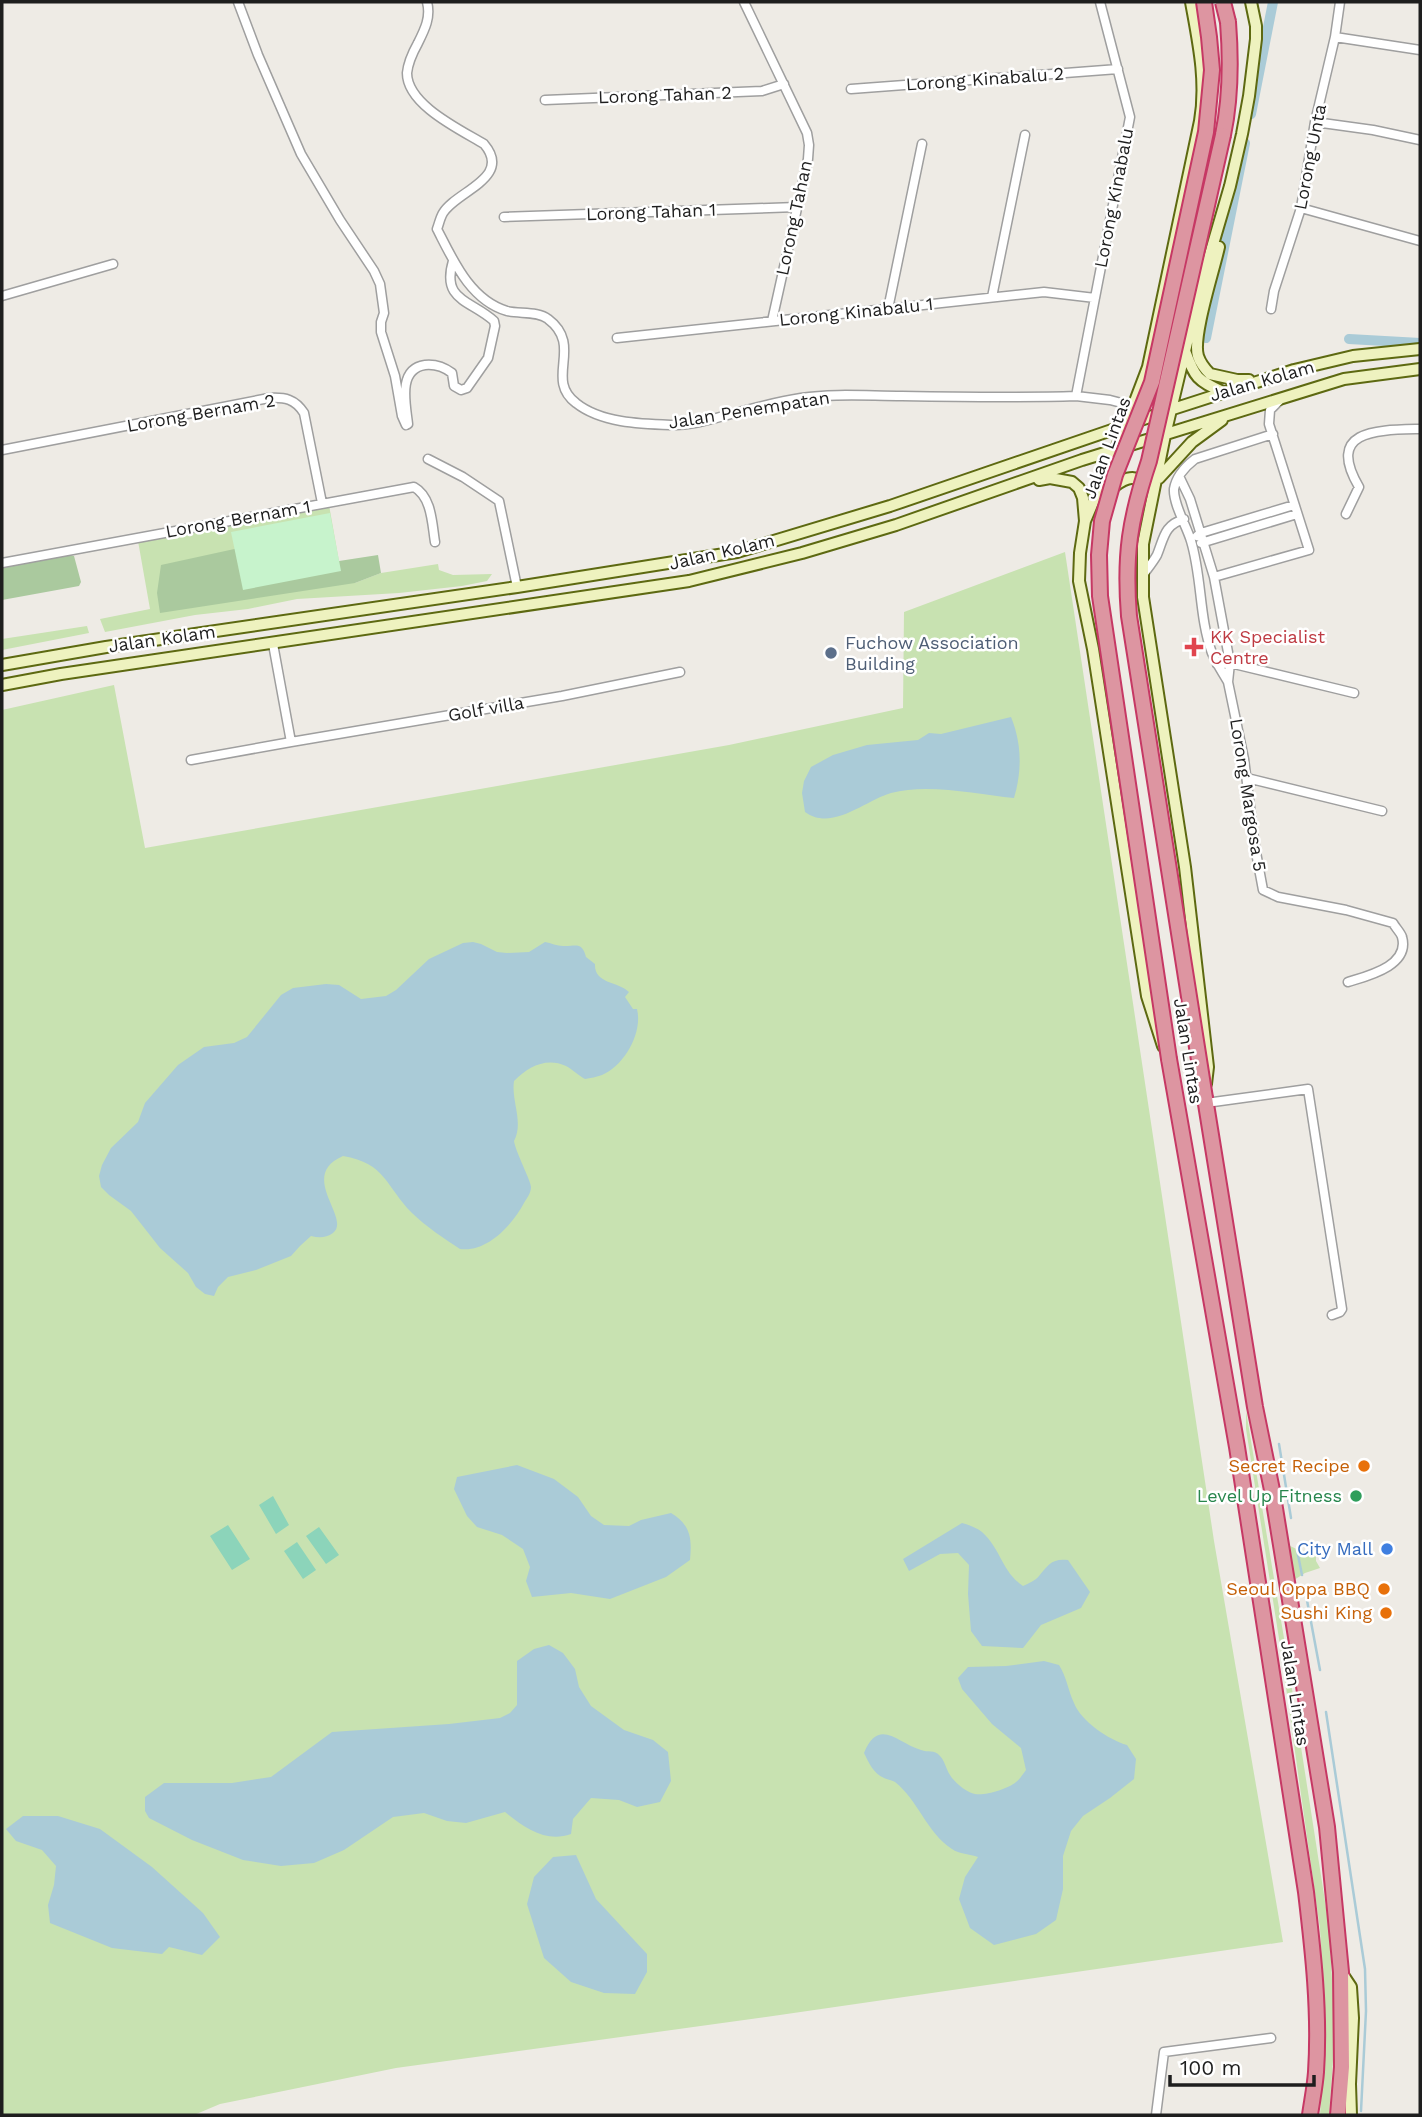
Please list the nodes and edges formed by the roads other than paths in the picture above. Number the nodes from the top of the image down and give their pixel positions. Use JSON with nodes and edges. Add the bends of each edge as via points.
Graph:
{"nodes":[{"id":1,"x":238,"y":2,"type":"edge"},
{"id":2,"x":427,"y":2,"type":"edge"},
{"id":3,"x":744,"y":2,"type":"edge"},
{"id":4,"x":1100,"y":2,"type":"edge"},
{"id":5,"x":1191,"y":2,"type":"edge"},
{"id":6,"x":1204,"y":2,"type":"edge"},
{"id":7,"x":1225,"y":2,"type":"edge"},
{"id":8,"x":1251,"y":2,"type":"edge"},
{"id":9,"x":1340,"y":2,"type":"edge"},
{"id":10,"x":1335,"y":37,"type":"junction"},
{"id":11,"x":1420,"y":50,"type":"edge"},
{"id":12,"x":1118,"y":69,"type":"junction"},
{"id":13,"x":784,"y":84,"type":"junction"},
{"id":14,"x":851,"y":89,"type":"dead end"},
{"id":15,"x":545,"y":100,"type":"dead end"},
{"id":16,"x":1315,"y":122,"type":"junction"},
{"id":17,"x":1025,"y":135,"type":"dead end"},
{"id":18,"x":1420,"y":140,"type":"edge"},
{"id":19,"x":922,"y":144,"type":"dead end"},
{"id":20,"x":1230,"y":186,"type":"junction"},
{"id":21,"x":797,"y":207,"type":"junction"},
{"id":22,"x":1301,"y":208,"type":"junction"},
{"id":23,"x":504,"y":217,"type":"dead end"},
{"id":24,"x":1420,"y":241,"type":"edge"},
{"id":25,"x":453,"y":261,"type":"junction"},
{"id":26,"x":113,"y":264,"type":"dead end"},
{"id":27,"x":2,"y":296,"type":"edge"},
{"id":28,"x":992,"y":298,"type":"junction"},
{"id":29,"x":1095,"y":298,"type":"junction"},
{"id":30,"x":888,"y":309,"type":"junction"},
{"id":31,"x":1271,"y":309,"type":"dead end"},
{"id":32,"x":772,"y":321,"type":"junction"},
{"id":33,"x":617,"y":338,"type":"dead end"},
{"id":34,"x":1420,"y":349,"type":"edge"},
{"id":35,"x":1185,"y":351,"type":"junction"},
{"id":36,"x":1420,"y":369,"type":"edge"},
{"id":37,"x":1261,"y":380,"type":"junction"},
{"id":38,"x":1223,"y":392,"type":"junction"},
{"id":39,"x":1076,"y":396,"type":"junction"},
{"id":40,"x":1284,"y":397,"type":"junction"},
{"id":41,"x":1133,"y":406,"type":"junction"},
{"id":42,"x":1173,"y":409,"type":"junction"},
{"id":43,"x":1229,"y":415,"type":"junction"},
{"id":44,"x":1126,"y":425,"type":"junction"},
{"id":45,"x":1420,"y":429,"type":"edge"},
{"id":46,"x":1165,"y":435,"type":"junction"},
{"id":47,"x":1273,"y":435,"type":"junction"},
{"id":48,"x":2,"y":450,"type":"edge"},
{"id":49,"x":1115,"y":450,"type":"junction"},
{"id":50,"x":1037,"y":456,"type":"junction"},
{"id":51,"x":428,"y":459,"type":"dead end"},
{"id":52,"x":1070,"y":465,"type":"junction"},
{"id":53,"x":1179,"y":476,"type":"junction"},
{"id":54,"x":1157,"y":480,"type":"junction"},
{"id":55,"x":1015,"y":485,"type":"junction"},
{"id":56,"x":322,"y":503,"type":"junction"},
{"id":57,"x":1093,"y":505,"type":"junction"},
{"id":58,"x":1295,"y":509,"type":"junction"},
{"id":59,"x":1346,"y":514,"type":"dead end"},
{"id":60,"x":1184,"y":519,"type":"junction"},
{"id":61,"x":1085,"y":521,"type":"junction"},
{"id":62,"x":1147,"y":524,"type":"junction"},
{"id":63,"x":1201,"y":533,"type":"junction"},
{"id":64,"x":1191,"y":540,"type":"junction"},
{"id":65,"x":435,"y":542,"type":"dead end"},
{"id":66,"x":1203,"y":543,"type":"junction"},
{"id":67,"x":2,"y":563,"type":"edge"},
{"id":68,"x":1143,"y":575,"type":"junction"},
{"id":69,"x":1214,"y":577,"type":"junction"},
{"id":70,"x":517,"y":587,"type":"junction"},
{"id":71,"x":334,"y":613,"type":"junction"},
{"id":72,"x":352,"y":631,"type":"junction"},
{"id":73,"x":273,"y":644,"type":"junction"},
{"id":74,"x":1230,"y":663,"type":"junction"},
{"id":75,"x":1217,"y":664,"type":"junction"},
{"id":76,"x":2,"y":665,"type":"edge"},
{"id":77,"x":680,"y":672,"type":"dead end"},
{"id":78,"x":1228,"y":682,"type":"junction"},
{"id":79,"x":2,"y":685,"type":"edge"},
{"id":80,"x":1354,"y":693,"type":"dead end"},
{"id":81,"x":291,"y":742,"type":"junction"},
{"id":82,"x":191,"y":760,"type":"dead end"},
{"id":83,"x":1247,"y":778,"type":"junction"},
{"id":84,"x":1382,"y":811,"type":"dead end"},
{"id":85,"x":1348,"y":982,"type":"dead end"},
{"id":86,"x":1169,"y":1059,"type":"junction"},
{"id":87,"x":1205,"y":1100,"type":"junction"},
{"id":88,"x":1332,"y":1315,"type":"dead end"},
{"id":89,"x":1255,"y":1407,"type":"junction"},
{"id":90,"x":1237,"y":1447,"type":"junction"},
{"id":91,"x":1341,"y":1972,"type":"junction"},
{"id":92,"x":1271,"y":2038,"type":"dead end"},
{"id":93,"x":1156,"y":2115,"type":"edge"},
{"id":94,"x":1310,"y":2115,"type":"edge"},
{"id":95,"x":1338,"y":2115,"type":"edge"},
{"id":96,"x":1351,"y":2115,"type":"edge"}],
"edges":[{"from":1,"to":25,"type":"street","via":[[301,154],[380,284],[381,332],[406,425],[406,382],[411,372],[430,365],[446,369],[461,390],[488,358],[494,321],[455,292],[450,284]]},
{"from":2,"to":25,"type":"street","name":"Jalan Penempatan","via":[[426,27],[409,63],[409,84],[433,113],[491,151],[490,171],[484,181],[443,212],[437,229]]},
{"from":3,"to":13,"type":"street","name":"Lorong Tahan"},
{"from":4,"to":12,"type":"street","name":"Lorong Kinabalu"},
{"from":5,"to":41,"type":"main road","name":"Jalan Lintas","via":[[1203,105],[1148,367]]},
{"from":6,"to":7,"type":"main road","via":[[1219,6]]},
{"from":6,"to":86,"type":"highway","name":"Jalan Lintas","bridge":true,"via":[[1212,70],[1206,132],[1152,382],[1115,475],[1102,521],[1099,555],[1100,596]]},
{"from":7,"to":87,"type":"highway","name":"Jalan Lintas","bridge":true,"via":[[1230,53],[1227,115],[1134,510],[1126,563],[1129,615]]},
{"from":8,"to":20,"type":"main road","via":[[1255,54]]},
{"from":9,"to":10,"type":"street","name":"Lorong Unta"},
{"from":10,"to":11,"type":"street"},
{"from":10,"to":16,"type":"street","name":"Lorong Unta"},
{"from":12,"to":14,"type":"street","name":"Lorong Kinabalu 2"},
{"from":12,"to":29,"type":"street","name":"Lorong Kinabalu","via":[[1130,117]]},
{"from":13,"to":15,"type":"street","name":"Lorong Tahan 2","via":[[762,91]]},
{"from":13,"to":21,"type":"street","name":"Lorong Tahan","via":[[809,145]]},
{"from":16,"to":18,"type":"street"},
{"from":16,"to":22,"type":"street","name":"Lorong Unta"},
{"from":17,"to":28,"type":"street"},
{"from":19,"to":30,"type":"street"},
{"from":20,"to":35,"type":"main road"},
{"from":20,"to":37,"type":"main road","via":[[1196,340],[1198,355],[1210,374]]},
{"from":21,"to":23,"type":"street","name":"Lorong Tahan 1"},
{"from":21,"to":32,"type":"street","name":"Lorong Tahan"},
{"from":22,"to":24,"type":"street"},
{"from":22,"to":31,"type":"street","name":"Lorong Unta"},
{"from":25,"to":39,"type":"street","name":"Jalan Penempatan","via":[[486,300],[506,310],[547,317],[564,335],[562,380],[566,394],[577,405],[617,420],[675,425],[802,398],[833,396]]},
{"from":26,"to":27,"type":"street"},
{"from":28,"to":29,"type":"street","name":"Lorong Kinabalu 1","via":[[1044,292]]},
{"from":28,"to":30,"type":"street","name":"Lorong Kinabalu 1"},
{"from":29,"to":39,"type":"street","name":"Lorong Kinabalu"},
{"from":30,"to":32,"type":"street","name":"Lorong Kinabalu 1"},
{"from":32,"to":33,"type":"street","name":"Lorong Kinabalu 1"},
{"from":34,"to":37,"type":"main road","name":"Jalan Kolam","via":[[1353,356]]},
{"from":35,"to":38,"type":"main road","via":[[1195,375]]},
{"from":35,"to":42,"type":"main road"},
{"from":36,"to":40,"type":"main road","name":"Jalan Kolam","via":[[1344,379]]},
{"from":37,"to":38,"type":"main road","name":"Jalan Kolam"},
{"from":38,"to":42,"type":"main road","name":"Jalan Kolam"},
{"from":39,"to":41,"type":"street","name":"Jalan Penempatan"},
{"from":40,"to":43,"type":"main road","name":"Jalan Kolam"},
{"from":40,"to":47,"type":"street","via":[[1270,410]]},
{"from":41,"to":44,"type":"main road","name":"Jalan Lintas"},
{"from":42,"to":44,"type":"main road","name":"Jalan Kolam"},
{"from":42,"to":46,"type":"main road"},
{"from":43,"to":46,"type":"main road","name":"Jalan Kolam"},
{"from":43,"to":54,"type":"main road","via":[[1192,442]]},
{"from":44,"to":49,"type":"main road","name":"Jalan Lintas"},
{"from":44,"to":50,"type":"main road","name":"Jalan Kolam"},
{"from":45,"to":59,"type":"street","via":[[1364,434],[1353,442],[1348,463],[1359,487]]},
{"from":46,"to":49,"type":"main road","name":"Jalan Kolam"},
{"from":46,"to":54,"type":"main road"},
{"from":47,"to":53,"type":"street","via":[[1195,459]]},
{"from":47,"to":58,"type":"street"},
{"from":48,"to":56,"type":"street","name":"Lorong Bernam 2","via":[[269,398],[289,399],[304,413]]},
{"from":49,"to":52,"type":"main road","name":"Jalan Kolam"},
{"from":49,"to":57,"type":"main road","name":"Jalan Lintas"},
{"from":50,"to":52,"type":"main road","via":[[1071,454]]},
{"from":50,"to":70,"type":"main road","name":"Jalan Kolam","via":[[737,552]]},
{"from":51,"to":70,"type":"street","via":[[499,501]]},
{"from":52,"to":55,"type":"main road","name":"Jalan Kolam"},
{"from":53,"to":60,"type":"street","name":"Lorong Margosa 5","via":[[1174,489]]},
{"from":53,"to":63,"type":"street","name":"Lorong Margosa 5"},
{"from":54,"to":62,"type":"main road"},
{"from":55,"to":61,"type":"main road","via":[[1050,478],[1072,482],[1083,498]]},
{"from":55,"to":72,"type":"main road","name":"Jalan Kolam","via":[[896,524],[689,581]]},
{"from":56,"to":65,"type":"street","name":"Lorong Bernam 1","via":[[414,487],[427,500]]},
{"from":56,"to":67,"type":"street","name":"Lorong Bernam 1"},
{"from":57,"to":61,"type":"main road","name":"Jalan Lintas"},
{"from":57,"to":62,"type":"main road","via":[[1124,479],[1135,478],[1146,488]]},
{"from":58,"to":63,"type":"street"},
{"from":58,"to":66,"type":"street"},
{"from":58,"to":69,"type":"street","via":[[1309,550]]},
{"from":60,"to":64,"type":"street","name":"Lorong Margosa 5"},
{"from":60,"to":68,"type":"street","via":[[1166,530]]},
{"from":61,"to":86,"type":"main road","via":[[1079,581],[1147,996]]},
{"from":62,"to":68,"type":"main road","name":"Jalan Lintas"},
{"from":63,"to":64,"type":"street"},
{"from":63,"to":66,"type":"street","name":"Lorong Margosa 5"},
{"from":64,"to":66,"type":"street"},
{"from":64,"to":75,"type":"street","name":"Lorong Margosa 5"},
{"from":66,"to":69,"type":"street","name":"Lorong Margosa 5"},
{"from":68,"to":87,"type":"main road","name":"Jalan Lintas","via":[[1193,928],[1208,1067]]},
{"from":69,"to":74,"type":"street","name":"Lorong Margosa 5"},
{"from":70,"to":71,"type":"main road","name":"Jalan Kolam"},
{"from":71,"to":72,"type":"main road","via":[[350,621]]},
{"from":71,"to":76,"type":"main road","name":"Jalan Kolam"},
{"from":72,"to":73,"type":"main road","name":"Jalan Kolam"},
{"from":73,"to":79,"type":"main road","name":"Jalan Kolam"},
{"from":73,"to":81,"type":"street"},
{"from":74,"to":75,"type":"street"},
{"from":74,"to":78,"type":"street","name":"Lorong Margosa 5"},
{"from":74,"to":80,"type":"street"},
{"from":75,"to":78,"type":"street","name":"Lorong Margosa 5"},
{"from":77,"to":81,"type":"street","name":"Golf villa"},
{"from":78,"to":83,"type":"street","name":"Lorong Margosa 5"},
{"from":81,"to":82,"type":"street","name":"Golf villa"},
{"from":83,"to":84,"type":"street"},
{"from":83,"to":85,"type":"street","name":"Lorong Margosa 5","via":[[1264,890],[1393,923],[1402,937],[1400,954],[1385,969]]},
{"from":86,"to":90,"type":"highway","name":"Jalan Lintas"},
{"from":87,"to":88,"type":"street","via":[[1308,1089],[1342,1308]]},
{"from":87,"to":89,"type":"highway","name":"Jalan Lintas"},
{"from":89,"to":90,"type":"highway","via":[[1247,1403],[1236,1411]]},
{"from":89,"to":91,"type":"highway","name":"Jalan Lintas","via":[[1327,1827]]},
{"from":90,"to":94,"type":"highway","name":"Jalan Lintas","via":[[1314,1955],[1316,2072]]},
{"from":91,"to":95,"type":"highway","name":"Jalan Lintas"},
{"from":91,"to":96,"type":"main road","via":[[1351,1987]]},
{"from":92,"to":93,"type":"street","via":[[1164,2052]]}]}
